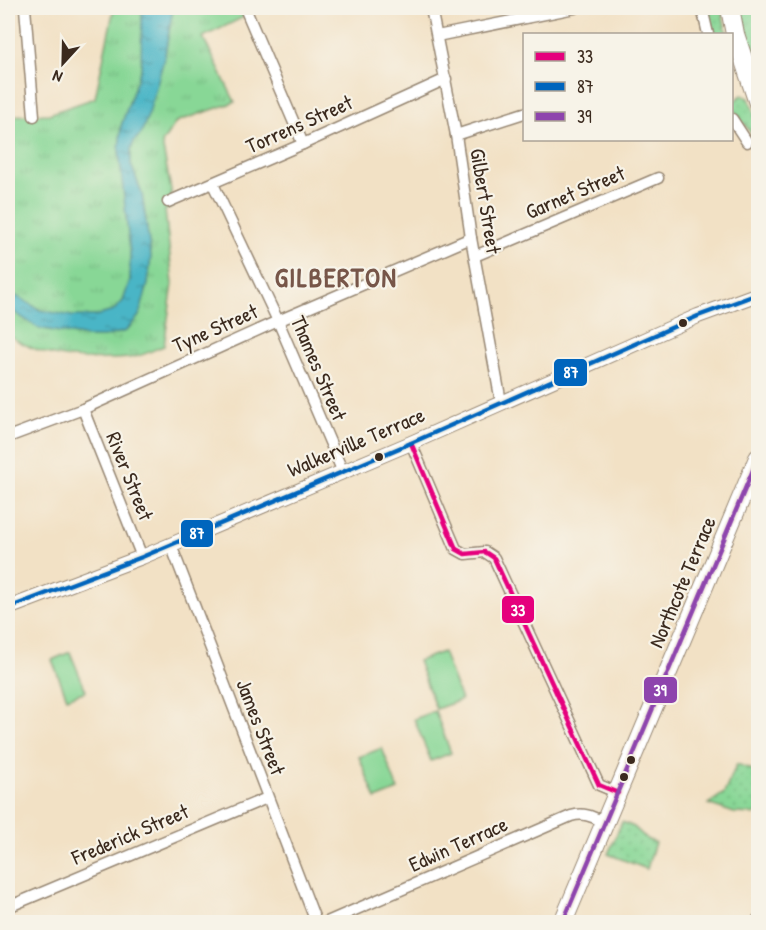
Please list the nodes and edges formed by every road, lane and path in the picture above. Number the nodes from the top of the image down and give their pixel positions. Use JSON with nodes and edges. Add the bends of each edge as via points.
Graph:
{"nodes":[{"id":1,"x":25,"y":8,"type":"edge"},
{"id":2,"x":245,"y":8,"type":"edge"},
{"id":3,"x":431,"y":8,"type":"edge"},
{"id":4,"x":575,"y":8,"type":"edge"},
{"id":5,"x":702,"y":8,"type":"edge"},
{"id":6,"x":730,"y":8,"type":"edge"},
{"id":7,"x":708,"y":33,"type":"edge"},
{"id":8,"x":437,"y":36,"type":"junction"},
{"id":9,"x":446,"y":79,"type":"junction"},
{"id":10,"x":759,"y":104,"type":"edge"},
{"id":11,"x":523,"y":114,"type":"edge"},
{"id":12,"x":34,"y":116,"type":"dead end"},
{"id":13,"x":733,"y":121,"type":"edge"},
{"id":14,"x":456,"y":135,"type":"junction"},
{"id":15,"x":747,"y":142,"type":"dead end"},
{"id":16,"x":303,"y":144,"type":"junction"},
{"id":17,"x":658,"y":178,"type":"dead end"},
{"id":18,"x":213,"y":184,"type":"junction"},
{"id":19,"x":168,"y":202,"type":"dead end"},
{"id":20,"x":471,"y":238,"type":"junction"},
{"id":21,"x":475,"y":256,"type":"junction"},
{"id":22,"x":759,"y":285,"type":"edge"},
{"id":23,"x":759,"y":294,"type":"edge"},
{"id":24,"x":719,"y":307,"type":"junction"},
{"id":25,"x":278,"y":321,"type":"junction"},
{"id":26,"x":501,"y":402,"type":"junction"},
{"id":27,"x":82,"y":409,"type":"junction"},
{"id":28,"x":8,"y":437,"type":"edge"},
{"id":29,"x":411,"y":442,"type":"junction"},
{"id":30,"x":759,"y":458,"type":"edge"},
{"id":31,"x":342,"y":470,"type":"junction"},
{"id":32,"x":171,"y":544,"type":"junction"},
{"id":33,"x":142,"y":557,"type":"junction"},
{"id":34,"x":8,"y":608,"type":"edge"},
{"id":35,"x":618,"y":794,"type":"junction"},
{"id":36,"x":267,"y":798,"type":"junction"},
{"id":37,"x":606,"y":822,"type":"junction"},
{"id":38,"x":8,"y":907,"type":"edge"},
{"id":39,"x":316,"y":922,"type":"edge"},
{"id":40,"x":327,"y":922,"type":"edge"},
{"id":41,"x":563,"y":922,"type":"edge"}],
"edges":[{"from":1,"to":12,"type":"street"},
{"from":2,"to":16,"type":"street"},
{"from":3,"to":8,"type":"street","name":"Gilbert Street"},
{"from":4,"to":8,"type":"street"},
{"from":5,"to":7,"type":"street"},
{"from":6,"to":10,"type":"highway"},
{"from":8,"to":9,"type":"street","name":"Gilbert Street"},
{"from":9,"to":14,"type":"street","name":"Gilbert Street"},
{"from":9,"to":16,"type":"street","name":"Torrens Street"},
{"from":11,"to":14,"type":"street"},
{"from":13,"to":15,"type":"street"},
{"from":14,"to":20,"type":"street","name":"Gilbert Street"},
{"from":16,"to":18,"type":"street","name":"Torrens Street"},
{"from":17,"to":21,"type":"street","name":"Garnet Street"},
{"from":18,"to":19,"type":"street","name":"Torrens Street"},
{"from":18,"to":25,"type":"street","name":"Thames Street"},
{"from":20,"to":21,"type":"street","name":"Gilbert Street"},
{"from":20,"to":25,"type":"street","name":"Tyne Street"},
{"from":21,"to":26,"type":"street","name":"Gilbert Street"},
{"from":22,"to":24,"type":"street","name":"Walkerville Terrace"},
{"from":23,"to":24,"type":"street","name":"Walkerville Terrace"},
{"from":24,"to":26,"type":"street","name":"Walkerville Terrace"},
{"from":25,"to":27,"type":"street","name":"Tyne Street"},
{"from":25,"to":31,"type":"street","name":"Thames Street"},
{"from":26,"to":29,"type":"street","name":"Walkerville Terrace"},
{"from":27,"to":28,"type":"street","name":"Tyne Street"},
{"from":27,"to":33,"type":"street","name":"River Street"},
{"from":29,"to":31,"type":"street","name":"Walkerville Terrace"},
{"from":29,"to":35,"type":"street","via":[[456,549],[465,554],[485,552],[494,558],[599,785]]},
{"from":30,"to":35,"type":"highway","name":"Northcote Terrace"},
{"from":31,"to":32,"type":"street","name":"Walkerville Terrace"},
{"from":32,"to":33,"type":"street","name":"Walkerville Terrace"},
{"from":32,"to":36,"type":"street","name":"James Street"},
{"from":33,"to":34,"type":"street","name":"Walkerville Terrace"},
{"from":35,"to":37,"type":"highway","name":"Northcote Terrace"},
{"from":36,"to":38,"type":"street","name":"Frederick Street"},
{"from":36,"to":39,"type":"street","name":"James Street"},
{"from":37,"to":40,"type":"street","name":"Edwin Terrace","via":[[581,813],[571,816]]},
{"from":37,"to":41,"type":"highway","name":"Northcote Terrace"}]}
